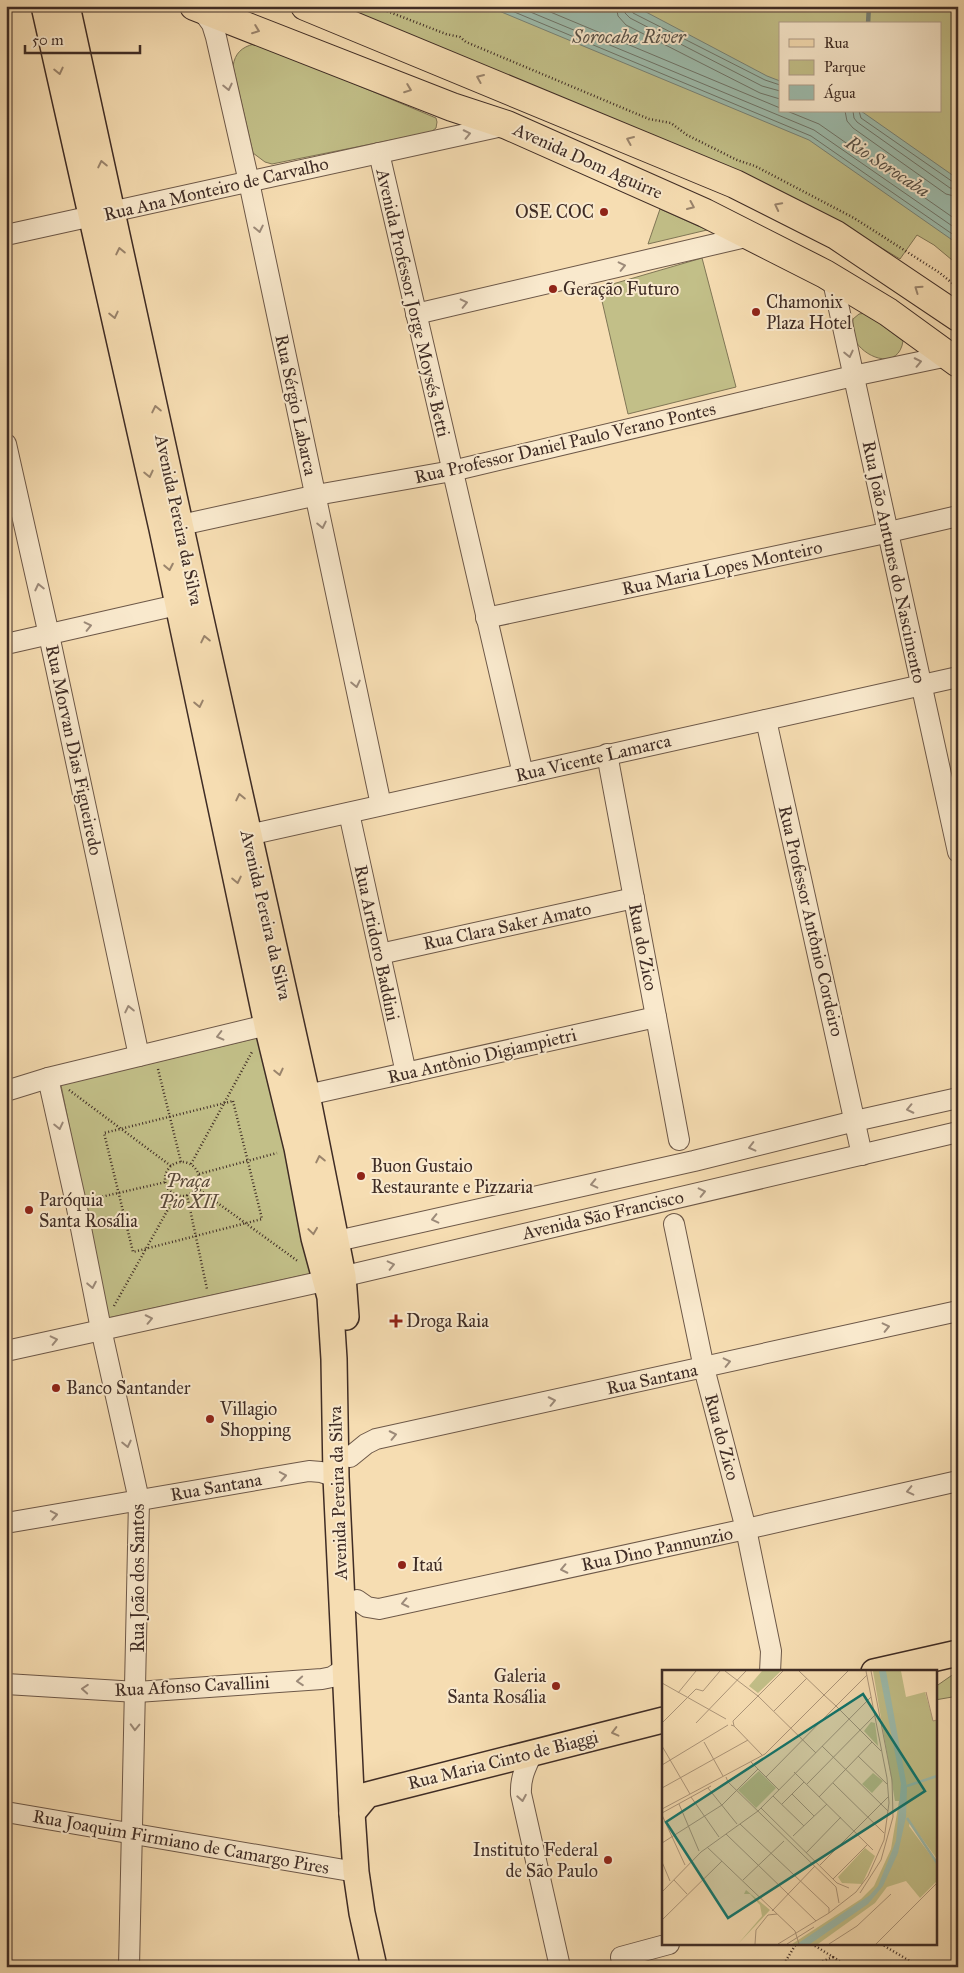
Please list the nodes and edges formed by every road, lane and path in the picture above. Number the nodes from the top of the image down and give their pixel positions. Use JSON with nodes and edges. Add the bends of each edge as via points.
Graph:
{"nodes":[{"id":1,"x":44,"y":6,"type":"edge"},
{"id":2,"x":67,"y":6,"type":"edge"},
{"id":3,"x":305,"y":6,"type":"edge"},
{"id":4,"x":198,"y":8,"type":"edge"},
{"id":5,"x":452,"y":107,"type":"junction"},
{"id":6,"x":507,"y":125,"type":"junction"},
{"id":7,"x":426,"y":142,"type":"junction"},
{"id":8,"x":379,"y":153,"type":"junction"},
{"id":9,"x":249,"y":182,"type":"junction"},
{"id":10,"x":102,"y":214,"type":"junction"},
{"id":11,"x":6,"y":235,"type":"edge"},
{"id":12,"x":750,"y":236,"type":"junction"},
{"id":13,"x":825,"y":274,"type":"junction"},
{"id":14,"x":416,"y":314,"type":"junction"},
{"id":15,"x":958,"y":316,"type":"edge"},
{"id":16,"x":953,"y":360,"type":"edge"},
{"id":17,"x":854,"y":376,"type":"junction"},
{"id":18,"x":6,"y":444,"type":"edge"},
{"id":19,"x":452,"y":471,"type":"junction"},
{"id":20,"x":316,"y":495,"type":"junction"},
{"id":21,"x":958,"y":516,"type":"edge"},
{"id":22,"x":181,"y":525,"type":"junction"},
{"id":23,"x":887,"y":532,"type":"junction"},
{"id":24,"x":186,"y":601,"type":"junction"},
{"id":25,"x":486,"y":618,"type":"junction"},
{"id":26,"x":49,"y":635,"type":"junction"},
{"id":27,"x":6,"y":644,"type":"edge"},
{"id":28,"x":958,"y":677,"type":"edge"},
{"id":29,"x":921,"y":685,"type":"junction"},
{"id":30,"x":766,"y":720,"type":"junction"},
{"id":31,"x":607,"y":754,"type":"junction"},
{"id":32,"x":523,"y":774,"type":"junction"},
{"id":33,"x":381,"y":805,"type":"junction"},
{"id":34,"x":349,"y":813,"type":"junction"},
{"id":35,"x":238,"y":837,"type":"junction"},
{"id":36,"x":958,"y":852,"type":"edge"},
{"id":37,"x":634,"y":898,"type":"junction"},
{"id":38,"x":380,"y":954,"type":"junction"},
{"id":39,"x":656,"y":1018,"type":"junction"},
{"id":40,"x":267,"y":1025,"type":"junction"},
{"id":41,"x":293,"y":1033,"type":"junction"},
{"id":42,"x":146,"y":1054,"type":"junction"},
{"id":43,"x":406,"y":1073,"type":"junction"},
{"id":44,"x":6,"y":1077,"type":"edge"},
{"id":45,"x":48,"y":1078,"type":"junction"},
{"id":46,"x":6,"y":1091,"type":"edge"},
{"id":47,"x":307,"y":1095,"type":"junction"},
{"id":48,"x":958,"y":1098,"type":"edge"},
{"id":49,"x":225,"y":1103,"type":"junction"},
{"id":50,"x":170,"y":1117,"type":"junction"},
{"id":51,"x":855,"y":1121,"type":"junction"},
{"id":52,"x":121,"y":1129,"type":"junction"},
{"id":53,"x":958,"y":1132,"type":"edge"},
{"id":54,"x":679,"y":1140,"type":"junction"},
{"id":55,"x":297,"y":1148,"type":"junction"},
{"id":56,"x":862,"y":1155,"type":"junction"},
{"id":57,"x":247,"y":1161,"type":"junction"},
{"id":58,"x":694,"y":1161,"type":"junction"},
{"id":59,"x":182,"y":1162,"type":"junction"},
{"id":60,"x":191,"y":1164,"type":"junction"},
{"id":61,"x":171,"y":1166,"type":"junction"},
{"id":62,"x":670,"y":1166,"type":"junction"},
{"id":63,"x":199,"y":1174,"type":"junction"},
{"id":64,"x":166,"y":1182,"type":"junction"},
{"id":65,"x":197,"y":1188,"type":"junction"},
{"id":66,"x":119,"y":1193,"type":"junction"},
{"id":67,"x":176,"y":1195,"type":"junction"},
{"id":68,"x":187,"y":1195,"type":"junction"},
{"id":69,"x":679,"y":1198,"type":"junction"},
{"id":70,"x":76,"y":1203,"type":"junction"},
{"id":71,"x":656,"y":1203,"type":"junction"},
{"id":72,"x":246,"y":1224,"type":"junction"},
{"id":73,"x":674,"y":1224,"type":"junction"},
{"id":74,"x":196,"y":1236,"type":"junction"},
{"id":75,"x":337,"y":1241,"type":"junction"},
{"id":76,"x":146,"y":1249,"type":"junction"},
{"id":77,"x":334,"y":1278,"type":"junction"},
{"id":78,"x":211,"y":1306,"type":"junction"},
{"id":79,"x":958,"y":1310,"type":"edge"},
{"id":80,"x":101,"y":1329,"type":"junction"},
{"id":81,"x":6,"y":1351,"type":"edge"},
{"id":82,"x":704,"y":1368,"type":"junction"},
{"id":83,"x":350,"y":1457,"type":"junction"},
{"id":84,"x":336,"y":1477,"type":"junction"},
{"id":85,"x":958,"y":1480,"type":"edge"},
{"id":86,"x":140,"y":1500,"type":"junction"},
{"id":87,"x":6,"y":1523,"type":"edge"},
{"id":88,"x":746,"y":1529,"type":"junction"},
{"id":89,"x":357,"y":1600,"type":"junction"},
{"id":90,"x":771,"y":1651,"type":"junction"},
{"id":91,"x":958,"y":1653,"type":"edge"},
{"id":92,"x":346,"y":1668,"type":"junction"},
{"id":93,"x":770,"y":1670,"type":"edge"},
{"id":94,"x":785,"y":1670,"type":"edge"},
{"id":95,"x":883,"y":1670,"type":"edge"},
{"id":96,"x":6,"y":1684,"type":"edge"},
{"id":97,"x":136,"y":1692,"type":"junction"},
{"id":98,"x":662,"y":1720,"type":"edge"},
{"id":99,"x":533,"y":1752,"type":"junction"},
{"id":100,"x":359,"y":1804,"type":"junction"},
{"id":101,"x":6,"y":1812,"type":"edge"},
{"id":102,"x":132,"y":1833,"type":"junction"},
{"id":103,"x":356,"y":1872,"type":"junction"},
{"id":104,"x":662,"y":1946,"type":"edge"},
{"id":105,"x":795,"y":1946,"type":"edge"},
{"id":106,"x":815,"y":1946,"type":"edge"},
{"id":107,"x":884,"y":1946,"type":"edge"},
{"id":108,"x":833,"y":1957,"type":"junction"},
{"id":109,"x":129,"y":1967,"type":"edge"},
{"id":110,"x":374,"y":1967,"type":"edge"},
{"id":111,"x":390,"y":1967,"type":"edge"},
{"id":112,"x":560,"y":1967,"type":"edge"},
{"id":113,"x":623,"y":1967,"type":"edge"},
{"id":114,"x":782,"y":1967,"type":"edge"},
{"id":115,"x":818,"y":1967,"type":"edge"},
{"id":116,"x":849,"y":1967,"type":"edge"},
{"id":117,"x":920,"y":1967,"type":"edge"}],
"edges":[{"from":1,"to":10,"type":"main road","name":"Avenida Pereira da Silva","one_way":true},
{"from":10,"to":2,"type":"main road","name":"Avenida Pereira da Silva","one_way":true},
{"from":15,"to":3,"type":"highway","name":"Avenida Dom Aguirre","one_way":true,"via":[[836,235],[735,184]]},
{"from":4,"to":5,"type":"highway","name":"Avenida Dom Aguirre","one_way":true},
{"from":4,"to":9,"type":"street","name":"Rua Sérgio Labarca","one_way":true,"via":[[212,24],[216,37]]},
{"from":5,"to":6,"type":"highway","name":"Avenida Dom Aguirre"},
{"from":5,"to":7,"type":"street","name":"Rua Ana Monteiro de Carvalho","via":[[451,120],[445,129]]},
{"from":7,"to":6,"type":"street","name":"Rua Ana Monteiro de Carvalho","one_way":true},
{"from":6,"to":12,"type":"highway","name":"Avenida Dom Aguirre","one_way":true},
{"from":7,"to":8,"type":"street","name":"Rua Ana Monteiro de Carvalho"},
{"from":8,"to":9,"type":"street","name":"Rua Ana Monteiro de Carvalho"},
{"from":8,"to":14,"type":"street","name":"Avenida Professor Jorge Moysés Betti"},
{"from":9,"to":10,"type":"street","name":"Rua Ana Monteiro de Carvalho"},
{"from":9,"to":20,"type":"street","name":"Rua Sérgio Labarca","one_way":true},
{"from":10,"to":11,"type":"street","name":"Rua Ana Monteiro de Carvalho"},
{"from":22,"to":10,"type":"main road","name":"Avenida Pereira da Silva","one_way":true},
{"from":10,"to":24,"type":"main road","name":"Avenida Pereira da Silva","one_way":true},
{"from":12,"to":13,"type":"highway","name":"Avenida Dom Aguirre"},
{"from":14,"to":12,"type":"street","one_way":true},
{"from":13,"to":16,"type":"highway","name":"Avenida Dom Aguirre","via":[[888,312]]},
{"from":13,"to":17,"type":"street","name":"Rua João Antunes do Nascimento","one_way":true,"via":[[834,286]]},
{"from":14,"to":19,"type":"street","name":"Avenida Professor Jorge Moysés Betti"},
{"from":17,"to":16,"type":"street","name":"Rua Professor Daniel Paulo Verano Pontes","one_way":true},
{"from":17,"to":19,"type":"street","name":"Rua Professor Daniel Paulo Verano Pontes"},
{"from":17,"to":23,"type":"street","name":"Rua João Antunes do Nascimento"},
{"from":26,"to":18,"type":"street","name":"Rua Morvan Dias Figueiredo","one_way":true},
{"from":19,"to":20,"type":"street","name":"Rua Professor Daniel Paulo Verano Pontes"},
{"from":19,"to":25,"type":"street","name":"Avenida Professor Jorge Moysés Betti"},
{"from":20,"to":22,"type":"street","name":"Rua Professor Daniel Paulo Verano Pontes"},
{"from":20,"to":33,"type":"street","name":"Rua Sérgio Labarca","one_way":true},
{"from":21,"to":23,"type":"street","name":"Rua Maria Lopes Monteiro"},
{"from":22,"to":24,"type":"main road","name":"Avenida Pereira da Silva"},
{"from":23,"to":25,"type":"street","name":"Rua Maria Lopes Monteiro"},
{"from":23,"to":29,"type":"street","name":"Rua João Antunes do Nascimento"},
{"from":26,"to":24,"type":"street","one_way":true},
{"from":24,"to":35,"type":"main road","name":"Avenida Pereira da Silva"},
{"from":25,"to":32,"type":"street","name":"Avenida Professor Jorge Moysés Betti"},
{"from":26,"to":27,"type":"street"},
{"from":42,"to":26,"type":"street","name":"Rua Morvan Dias Figueiredo","one_way":true},
{"from":28,"to":29,"type":"street","name":"Rua Vicente Lamarca"},
{"from":29,"to":30,"type":"street","name":"Rua Vicente Lamarca"},
{"from":29,"to":36,"type":"street","name":"Rua João Antunes do Nascimento"},
{"from":30,"to":31,"type":"street","name":"Rua Vicente Lamarca"},
{"from":30,"to":51,"type":"street","name":"Rua Professor Antônio Cordeiro"},
{"from":31,"to":32,"type":"street","name":"Rua Vicente Lamarca"},
{"from":31,"to":37,"type":"street","name":"Rua do Zico"},
{"from":32,"to":33,"type":"street","name":"Rua Vicente Lamarca"},
{"from":33,"to":34,"type":"street","name":"Rua Vicente Lamarca"},
{"from":34,"to":35,"type":"street","name":"Rua Vicente Lamarca"},
{"from":34,"to":38,"type":"street","name":"Rua Artidoro Baddini"},
{"from":35,"to":40,"type":"main road","name":"Avenida Pereira da Silva","one_way":true},
{"from":35,"to":41,"type":"main road","name":"Avenida Pereira da Silva"},
{"from":37,"to":38,"type":"street","name":"Rua Clara Saker Amato"},
{"from":37,"to":39,"type":"street","name":"Rua do Zico"},
{"from":38,"to":43,"type":"street","name":"Rua Artidoro Baddini"},
{"from":39,"to":43,"type":"street","name":"Rua Antônio Digiampietri"},
{"from":39,"to":54,"type":"street","name":"Rua do Zico"},
{"from":40,"to":41,"type":"street","name":"Avenida Pereira da Silva"},
{"from":40,"to":42,"type":"street","one_way":true},
{"from":40,"to":49,"type":"path"},
{"from":40,"to":55,"type":"main road","name":"Avenida Pereira da Silva","one_way":true},
{"from":41,"to":47,"type":"main road","name":"Avenida Pereira da Silva"},
{"from":42,"to":45,"type":"street"},
{"from":42,"to":50,"type":"path"},
{"from":43,"to":47,"type":"street","name":"Rua Antônio Digiampietri"},
{"from":44,"to":45,"type":"street"},
{"from":45,"to":46,"type":"street"},
{"from":45,"to":52,"type":"path"},
{"from":45,"to":70,"type":"street","name":"Rua João dos Santos","one_way":true},
{"from":75,"to":47,"type":"main road","name":"Avenida Pereira da Silva","one_way":true},
{"from":48,"to":51,"type":"street","name":"Avenida São Francisco","one_way":true},
{"from":49,"to":50,"type":"path"},
{"from":49,"to":57,"type":"path","via":[[233,1101]]},
{"from":49,"to":60,"type":"path"},
{"from":50,"to":52,"type":"path"},
{"from":50,"to":59,"type":"path"},
{"from":51,"to":56,"type":"street"},
{"from":51,"to":58,"type":"street","name":"Avenida São Francisco","one_way":true},
{"from":52,"to":61,"type":"path"},
{"from":52,"to":66,"type":"path","via":[[104,1133]]},
{"from":53,"to":56,"type":"street","name":"Avenida São Francisco"},
{"from":54,"to":58,"type":"street","name":"Rua do Zico"},
{"from":54,"to":62,"type":"street","name":"Rua do Zico"},
{"from":55,"to":57,"type":"path"},
{"from":55,"to":77,"type":"main road","name":"Avenida Pereira da Silva","one_way":true},
{"from":69,"to":56,"type":"street","name":"Avenida São Francisco","one_way":true},
{"from":57,"to":63,"type":"path"},
{"from":57,"to":72,"type":"path","via":[[262,1220]]},
{"from":58,"to":62,"type":"street","name":"Avenida São Francisco"},
{"from":59,"to":60,"type":"path"},
{"from":59,"to":61,"type":"path"},
{"from":60,"to":63,"type":"path"},
{"from":61,"to":64,"type":"path"},
{"from":62,"to":75,"type":"street","name":"Avenida São Francisco","one_way":true},
{"from":63,"to":65,"type":"path"},
{"from":64,"to":66,"type":"path"},
{"from":64,"to":67,"type":"path"},
{"from":65,"to":68,"type":"path"},
{"from":65,"to":72,"type":"path"},
{"from":66,"to":70,"type":"path"},
{"from":66,"to":76,"type":"path","via":[[133,1252]]},
{"from":67,"to":68,"type":"path"},
{"from":67,"to":76,"type":"path"},
{"from":68,"to":74,"type":"path"},
{"from":69,"to":71,"type":"street","name":"Avenida São Francisco"},
{"from":69,"to":73,"type":"street","name":"Rua do Zico"},
{"from":70,"to":80,"type":"street","name":"Rua João dos Santos","one_way":true},
{"from":71,"to":73,"type":"street","name":"Rua do Zico"},
{"from":77,"to":71,"type":"street","name":"Avenida São Francisco","one_way":true},
{"from":72,"to":74,"type":"path"},
{"from":72,"to":77,"type":"path"},
{"from":73,"to":82,"type":"street","name":"Rua do Zico"},
{"from":74,"to":76,"type":"path"},
{"from":74,"to":78,"type":"path"},
{"from":75,"to":77,"type":"main road","name":"Avenida Pereira da Silva"},
{"from":76,"to":80,"type":"path"},
{"from":77,"to":78,"type":"street"},
{"from":77,"to":83,"type":"main road","name":"Avenida Pereira da Silva"},
{"from":77,"to":84,"type":"main road","name":"Avenida Pereira da Silva","via":[[330,1297]]},
{"from":80,"to":78,"type":"street","one_way":true},
{"from":82,"to":79,"type":"street","name":"Rua Santana","one_way":true},
{"from":81,"to":80,"type":"street","one_way":true},
{"from":80,"to":86,"type":"street","name":"Rua João dos Santos","one_way":true},
{"from":83,"to":82,"type":"street","name":"Rua Santana","one_way":true,"via":[[376,1439]]},
{"from":82,"to":88,"type":"street","name":"Rua do Zico"},
{"from":83,"to":89,"type":"main road","name":"Avenida Pereira da Silva"},
{"from":86,"to":84,"type":"street","name":"Rua Santana","one_way":true,"via":[[309,1471]]},
{"from":84,"to":92,"type":"main road","name":"Avenida Pereira da Silva"},
{"from":85,"to":88,"type":"street","name":"Rua Dino Pannunzio","one_way":true},
{"from":87,"to":86,"type":"street","name":"Rua Santana","one_way":true},
{"from":86,"to":97,"type":"street","name":"Rua João dos Santos"},
{"from":88,"to":89,"type":"street","name":"Rua Dino Pannunzio","one_way":true,"via":[[379,1609],[367,1607]]},
{"from":88,"to":90,"type":"street","name":"Rua do Zico"},
{"from":89,"to":100,"type":"main road","name":"Avenida Pereira da Silva"},
{"from":90,"to":93,"type":"street","name":"Rua do Zico"},
{"from":90,"to":94,"type":"street","name":"Rua do Zico"},
{"from":91,"to":95,"type":"main road"},
{"from":92,"to":97,"type":"street","name":"Rua Afonso Cavallini","one_way":true,"via":[[322,1679]]},
{"from":92,"to":100,"type":"main road","name":"Avenida Pereira da Silva"},
{"from":97,"to":96,"type":"street","name":"Rua Afonso Cavallini","one_way":true},
{"from":97,"to":102,"type":"street","name":"Rua João dos Santos","one_way":true},
{"from":98,"to":99,"type":"main road","name":"Rua Maria Cinto de Biaggi","one_way":true},
{"from":99,"to":100,"type":"main road","name":"Rua Maria Cinto de Biaggi"},
{"from":99,"to":112,"type":"street","one_way":true,"via":[[520,1783],[521,1794]]},
{"from":100,"to":103,"type":"main road","name":"Avenida Pereira da Silva"},
{"from":100,"to":111,"type":"main road","name":"Avenida Pereira da Silva"},
{"from":101,"to":102,"type":"street","name":"Rua Joaquim Firmiano de Camargo Pires"},
{"from":102,"to":103,"type":"street","name":"Rua Joaquim Firmiano de Camargo Pires"},
{"from":102,"to":109,"type":"street","name":"Rua João dos Santos"},
{"from":103,"to":110,"type":"main road","name":"Avenida Pereira da Silva"},
{"from":104,"to":113,"type":"street","via":[[620,1957]]},
{"from":105,"to":114,"type":"path"},
{"from":106,"to":108,"type":"path"},
{"from":107,"to":117,"type":"path"},
{"from":108,"to":115,"type":"path"},
{"from":108,"to":116,"type":"path"}]}
